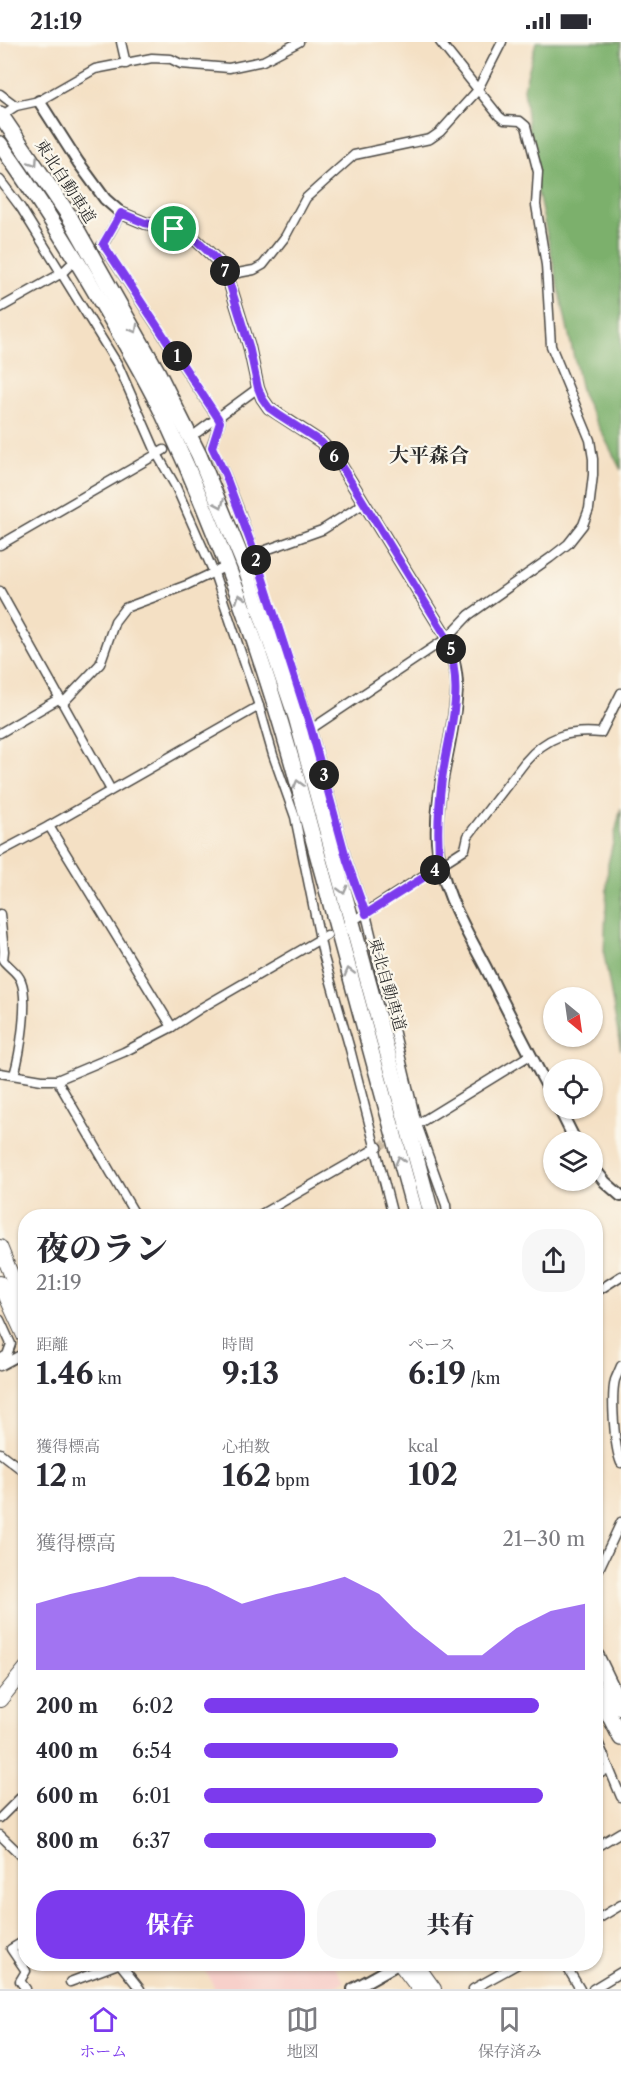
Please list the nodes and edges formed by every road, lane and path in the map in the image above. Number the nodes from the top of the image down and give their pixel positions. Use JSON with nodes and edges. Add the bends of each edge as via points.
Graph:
{"nodes":[{"id":1,"x":121,"y":42,"type":"edge"},
{"id":2,"x":299,"y":42,"type":"edge"},
{"id":3,"x":440,"y":42,"type":"edge"},
{"id":4,"x":502,"y":42,"type":"edge"},
{"id":5,"x":126,"y":64,"type":"junction"},
{"id":6,"x":477,"y":91,"type":"junction"},
{"id":7,"x":0,"y":94,"type":"edge"},
{"id":8,"x":39,"y":101,"type":"junction"},
{"id":9,"x":16,"y":106,"type":"junction"},
{"id":10,"x":3,"y":113,"type":"edge"},
{"id":11,"x":0,"y":144,"type":"edge"},
{"id":12,"x":0,"y":180,"type":"edge"},
{"id":13,"x":121,"y":213,"type":"junction"},
{"id":14,"x":69,"y":266,"type":"dead end"},
{"id":15,"x":62,"y":273,"type":"junction"},
{"id":16,"x":227,"y":275,"type":"junction"},
{"id":17,"x":0,"y":308,"type":"edge"},
{"id":18,"x":258,"y":388,"type":"junction"},
{"id":19,"x":218,"y":418,"type":"junction"},
{"id":20,"x":198,"y":432,"type":"dead end"},
{"id":21,"x":160,"y":452,"type":"junction"},
{"id":22,"x":363,"y":504,"type":"junction"},
{"id":23,"x":0,"y":545,"type":"edge"},
{"id":24,"x":252,"y":555,"type":"junction"},
{"id":25,"x":218,"y":571,"type":"junction"},
{"id":26,"x":0,"y":591,"type":"edge"},
{"id":27,"x":447,"y":638,"type":"junction"},
{"id":28,"x":621,"y":693,"type":"edge"},
{"id":29,"x":62,"y":701,"type":"junction"},
{"id":30,"x":259,"y":706,"type":"junction"},
{"id":31,"x":311,"y":729,"type":"junction"},
{"id":32,"x":0,"y":733,"type":"edge"},
{"id":33,"x":111,"y":790,"type":"junction"},
{"id":34,"x":50,"y":826,"type":"junction"},
{"id":35,"x":0,"y":852,"type":"edge"},
{"id":36,"x":440,"y":867,"type":"junction"},
{"id":37,"x":0,"y":914,"type":"edge"},
{"id":38,"x":363,"y":916,"type":"junction"},
{"id":39,"x":324,"y":937,"type":"junction"},
{"id":40,"x":172,"y":1027,"type":"junction"},
{"id":41,"x":530,"y":1055,"type":"junction"},
{"id":42,"x":0,"y":1073,"type":"edge"},
{"id":43,"x":15,"y":1075,"type":"junction"},
{"id":44,"x":543,"y":1079,"type":"edge"},
{"id":45,"x":57,"y":1080,"type":"junction"},
{"id":46,"x":415,"y":1125,"type":"junction"},
{"id":47,"x":377,"y":1148,"type":"junction"},
{"id":48,"x":603,"y":1180,"type":"edge"},
{"id":49,"x":621,"y":1196,"type":"edge"},
{"id":50,"x":132,"y":1209,"type":"edge"},
{"id":51,"x":270,"y":1209,"type":"edge"},
{"id":52,"x":391,"y":1209,"type":"edge"},
{"id":53,"x":414,"y":1209,"type":"edge"},
{"id":54,"x":430,"y":1209,"type":"edge"},
{"id":55,"x":446,"y":1209,"type":"edge"},
{"id":56,"x":0,"y":1247,"type":"edge"},
{"id":57,"x":621,"y":1276,"type":"edge"},
{"id":58,"x":0,"y":1283,"type":"edge"},
{"id":59,"x":603,"y":1288,"type":"edge"},
{"id":60,"x":18,"y":1291,"type":"edge"},
{"id":61,"x":0,"y":1320,"type":"edge"},
{"id":62,"x":18,"y":1322,"type":"edge"},
{"id":63,"x":18,"y":1356,"type":"edge"},
{"id":64,"x":0,"y":1359,"type":"edge"},
{"id":65,"x":0,"y":1366,"type":"edge"},
{"id":66,"x":621,"y":1366,"type":"edge"},
{"id":67,"x":0,"y":1453,"type":"edge"},
{"id":68,"x":621,"y":1463,"type":"edge"},
{"id":69,"x":18,"y":1467,"type":"edge"},
{"id":70,"x":621,"y":1522,"type":"edge"},
{"id":71,"x":603,"y":1560,"type":"edge"},
{"id":72,"x":603,"y":1671,"type":"edge"},
{"id":73,"x":18,"y":1678,"type":"edge"},
{"id":74,"x":0,"y":1700,"type":"edge"},
{"id":75,"x":603,"y":1703,"type":"edge"},
{"id":76,"x":621,"y":1708,"type":"edge"},
{"id":77,"x":621,"y":1738,"type":"edge"},
{"id":78,"x":603,"y":1756,"type":"edge"},
{"id":79,"x":609,"y":1768,"type":"junction"},
{"id":80,"x":603,"y":1772,"type":"edge"},
{"id":81,"x":621,"y":1797,"type":"edge"},
{"id":82,"x":18,"y":1800,"type":"edge"},
{"id":83,"x":0,"y":1818,"type":"edge"},
{"id":84,"x":621,"y":1832,"type":"edge"},
{"id":85,"x":0,"y":1835,"type":"edge"},
{"id":86,"x":603,"y":1843,"type":"edge"},
{"id":87,"x":18,"y":1852,"type":"edge"},
{"id":88,"x":621,"y":1905,"type":"edge"},
{"id":89,"x":603,"y":1916,"type":"edge"},
{"id":90,"x":18,"y":1945,"type":"edge"},
{"id":91,"x":18,"y":1959,"type":"edge"},
{"id":92,"x":26,"y":1971,"type":"edge"},
{"id":93,"x":100,"y":1971,"type":"edge"},
{"id":94,"x":125,"y":1971,"type":"edge"},
{"id":95,"x":386,"y":1971,"type":"edge"},
{"id":96,"x":405,"y":1971,"type":"edge"},
{"id":97,"x":421,"y":1971,"type":"edge"},
{"id":98,"x":505,"y":1971,"type":"edge"},
{"id":99,"x":569,"y":1971,"type":"edge"},
{"id":100,"x":621,"y":1972,"type":"edge"},
{"id":101,"x":70,"y":1982,"type":"dead end"},
{"id":102,"x":26,"y":1989,"type":"edge"},
{"id":103,"x":140,"y":1989,"type":"edge"},
{"id":104,"x":353,"y":1989,"type":"edge"},
{"id":105,"x":419,"y":1989,"type":"edge"},
{"id":106,"x":434,"y":1989,"type":"edge"},
{"id":107,"x":473,"y":1989,"type":"edge"},
{"id":108,"x":580,"y":1989,"type":"edge"},
{"id":109,"x":593,"y":1989,"type":"edge"}],
"edges":[{"from":1,"to":5,"type":"street"},
{"from":2,"to":5,"type":"street","via":[[263,61],[229,68],[152,58]]},
{"from":3,"to":6,"type":"street"},
{"from":4,"to":6,"type":"street"},
{"from":5,"to":8,"type":"street","via":[[95,69]]},
{"from":6,"to":16,"type":"street","via":[[430,139],[354,155],[306,198],[285,237],[263,265]]},
{"from":6,"to":27,"type":"street","via":[[504,120],[520,121],[526,126],[538,172],[536,205],[546,265],[551,346],[590,440],[593,475],[589,509],[583,525],[568,544],[469,615]]},
{"from":7,"to":9,"type":"street"},
{"from":8,"to":9,"type":"street"},
{"from":8,"to":13,"type":"street","via":[[95,187]]},
{"from":9,"to":10,"type":"street"},
{"from":10,"to":54,"type":"highway","name":"東北自動車道","one_way":true,"via":[[68,214],[147,354],[199,455],[235,541],[296,717]]},
{"from":53,"to":11,"type":"highway","name":"東北自動車道","one_way":true,"via":[[274,696],[223,553],[167,423],[128,348],[59,229]]},
{"from":12,"to":15,"type":"street"},
{"from":13,"to":16,"type":"street","via":[[174,229],[197,241]]},
{"from":13,"to":19,"type":"street","via":[[102,245]]},
{"from":14,"to":15,"type":"street"},
{"from":15,"to":17,"type":"street"},
{"from":15,"to":21,"type":"street","via":[[118,365]]},
{"from":16,"to":18,"type":"street"},
{"from":18,"to":19,"type":"street"},
{"from":18,"to":22,"type":"street","via":[[269,408],[321,442],[337,459]]},
{"from":19,"to":20,"type":"street"},
{"from":19,"to":24,"type":"street","via":[[212,447]]},
{"from":21,"to":23,"type":"street"},
{"from":21,"to":25,"type":"street"},
{"from":22,"to":24,"type":"street","via":[[322,530]]},
{"from":22,"to":27,"type":"street"},
{"from":24,"to":31,"type":"street"},
{"from":25,"to":29,"type":"street","via":[[125,608],[115,621],[100,664]]},
{"from":25,"to":30,"type":"street"},
{"from":26,"to":29,"type":"street"},
{"from":27,"to":31,"type":"street"},
{"from":27,"to":36,"type":"street","via":[[457,686],[440,798]]},
{"from":28,"to":36,"type":"street","via":[[601,733],[563,734],[533,752],[468,836],[465,849]]},
{"from":29,"to":32,"type":"street"},
{"from":29,"to":33,"type":"street"},
{"from":30,"to":33,"type":"street"},
{"from":30,"to":39,"type":"street","via":[[295,817]]},
{"from":31,"to":38,"type":"street"},
{"from":33,"to":34,"type":"street"},
{"from":34,"to":35,"type":"street"},
{"from":34,"to":40,"type":"street"},
{"from":36,"to":38,"type":"street"},
{"from":36,"to":41,"type":"street","via":[[453,903]]},
{"from":37,"to":43,"type":"street","via":[[3,960],[21,980],[23,990],[22,1041]]},
{"from":38,"to":46,"type":"street"},
{"from":39,"to":40,"type":"street"},
{"from":39,"to":47,"type":"street"},
{"from":40,"to":45,"type":"street"},
{"from":41,"to":44,"type":"street"},
{"from":41,"to":46,"type":"street"},
{"from":42,"to":43,"type":"street"},
{"from":43,"to":45,"type":"street"},
{"from":45,"to":50,"type":"street"},
{"from":46,"to":55,"type":"street"},
{"from":47,"to":51,"type":"street"},
{"from":47,"to":52,"type":"street"},
{"from":48,"to":49,"type":"street"},
{"from":56,"to":60,"type":"main road"},
{"from":57,"to":59,"type":"street"},
{"from":58,"to":62,"type":"main road"},
{"from":61,"to":64,"type":"street","via":[[11,1344],[7,1355]]},
{"from":63,"to":65,"type":"street"},
{"from":66,"to":68,"type":"street","via":[[615,1382],[614,1412]]},
{"from":67,"to":69,"type":"street"},
{"from":70,"to":71,"type":"street"},
{"from":72,"to":76,"type":"highway"},
{"from":73,"to":74,"type":"main road"},
{"from":75,"to":77,"type":"highway"},
{"from":78,"to":79,"type":"street"},
{"from":79,"to":80,"type":"street"},
{"from":79,"to":81,"type":"street"},
{"from":82,"to":83,"type":"street"},
{"from":84,"to":86,"type":"street"},
{"from":85,"to":87,"type":"street"},
{"from":88,"to":89,"type":"street"},
{"from":90,"to":91,"type":"street","via":[[11,1949]]},
{"from":92,"to":102,"type":"street","via":[[20,1982]]},
{"from":93,"to":101,"type":"street"},
{"from":94,"to":103,"type":"street"},
{"from":95,"to":104,"type":"street"},
{"from":96,"to":105,"type":"main road"},
{"from":97,"to":106,"type":"main road"},
{"from":98,"to":107,"type":"street"},
{"from":99,"to":108,"type":"street"},
{"from":100,"to":109,"type":"street"}]}
